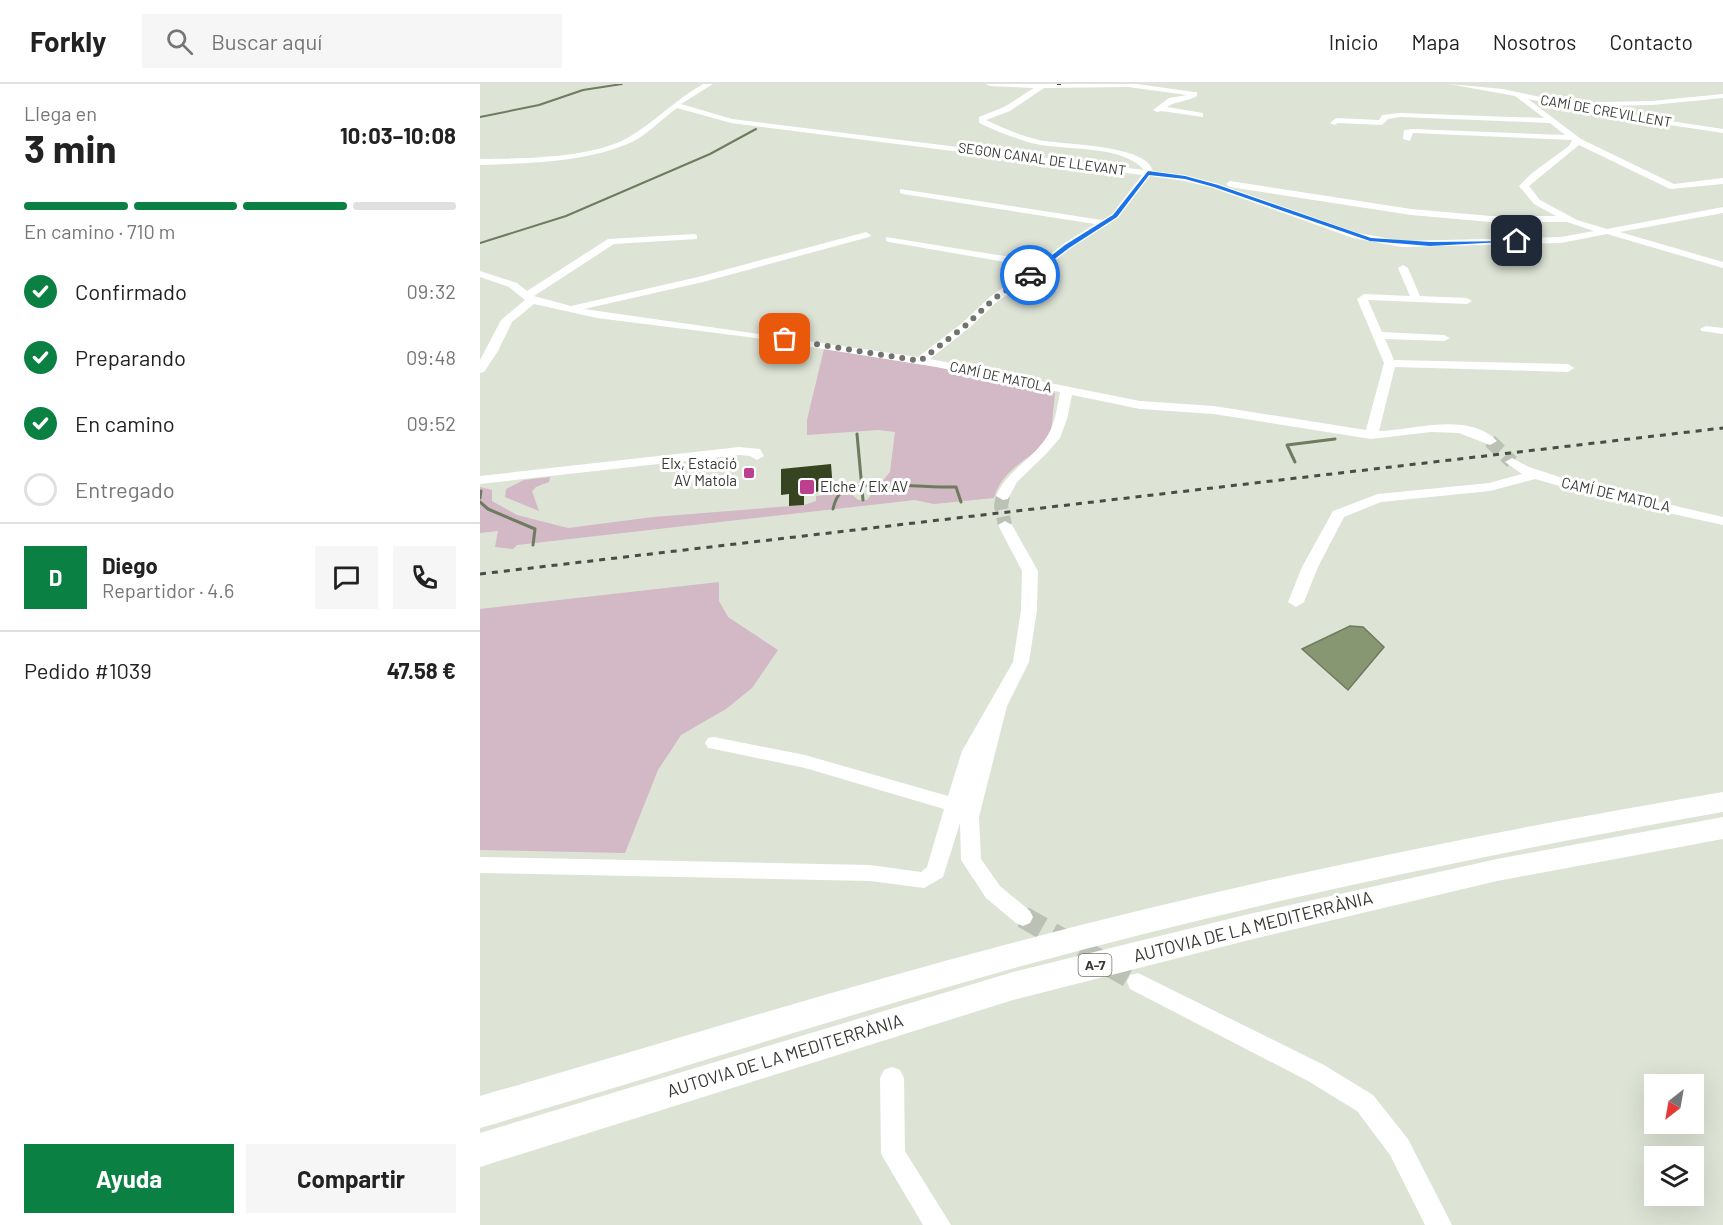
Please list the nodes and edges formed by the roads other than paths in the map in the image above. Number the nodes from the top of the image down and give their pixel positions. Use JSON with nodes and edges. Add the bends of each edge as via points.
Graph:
{"nodes":[{"id":1,"x":709,"y":84,"type":"edge"},
{"id":2,"x":990,"y":84,"type":"edge"},
{"id":3,"x":1453,"y":84,"type":"edge"},
{"id":4,"x":1042,"y":86,"type":"junction"},
{"id":5,"x":1518,"y":95,"type":"junction"},
{"id":6,"x":1723,"y":96,"type":"edge"},
{"id":7,"x":1723,"y":103,"type":"edge"},
{"id":8,"x":1555,"y":104,"type":"junction"},
{"id":9,"x":676,"y":105,"type":"junction"},
{"id":10,"x":1200,"y":115,"type":"dead end"},
{"id":11,"x":1650,"y":120,"type":"junction"},
{"id":12,"x":1549,"y":121,"type":"junction"},
{"id":13,"x":1665,"y":122,"type":"junction"},
{"id":14,"x":1334,"y":123,"type":"dead end"},
{"id":15,"x":1635,"y":124,"type":"dead end"},
{"id":16,"x":1723,"y":131,"type":"edge"},
{"id":17,"x":1407,"y":139,"type":"dead end"},
{"id":18,"x":1576,"y":140,"type":"junction"},
{"id":19,"x":480,"y":162,"type":"edge"},
{"id":20,"x":1148,"y":173,"type":"junction"},
{"id":21,"x":1188,"y":178,"type":"junction"},
{"id":22,"x":1723,"y":181,"type":"edge"},
{"id":23,"x":903,"y":191,"type":"dead end"},
{"id":24,"x":1723,"y":210,"type":"edge"},
{"id":25,"x":1568,"y":219,"type":"junction"},
{"id":26,"x":1105,"y":223,"type":"junction"},
{"id":27,"x":1606,"y":232,"type":"junction"},
{"id":28,"x":866,"y":235,"type":"dead end"},
{"id":29,"x":694,"y":237,"type":"dead end"},
{"id":30,"x":889,"y":239,"type":"dead end"},
{"id":31,"x":1042,"y":265,"type":"junction"},
{"id":32,"x":1723,"y":265,"type":"edge"},
{"id":33,"x":1403,"y":268,"type":"dead end"},
{"id":34,"x":480,"y":274,"type":"edge"},
{"id":35,"x":529,"y":298,"type":"junction"},
{"id":36,"x":1416,"y":298,"type":"junction"},
{"id":37,"x":1467,"y":301,"type":"dead end"},
{"id":38,"x":568,"y":309,"type":"junction"},
{"id":39,"x":1706,"y":329,"type":"dead end"},
{"id":40,"x":1723,"y":331,"type":"edge"},
{"id":41,"x":1378,"y":335,"type":"junction"},
{"id":42,"x":1444,"y":338,"type":"dead end"},
{"id":43,"x":920,"y":361,"type":"junction"},
{"id":44,"x":1390,"y":363,"type":"junction"},
{"id":45,"x":480,"y":369,"type":"edge"},
{"id":46,"x":1568,"y":369,"type":"dead end"},
{"id":47,"x":1066,"y":391,"type":"junction"},
{"id":48,"x":1371,"y":435,"type":"junction"},
{"id":49,"x":1490,"y":441,"type":"tunnel mouth"},
{"id":50,"x":758,"y":456,"type":"dead end"},
{"id":51,"x":1512,"y":462,"type":"tunnel mouth"},
{"id":52,"x":1533,"y":475,"type":"junction"},
{"id":53,"x":480,"y":480,"type":"edge"},
{"id":54,"x":1003,"y":496,"type":"tunnel mouth"},
{"id":55,"x":1723,"y":521,"type":"edge"},
{"id":56,"x":1005,"y":525,"type":"tunnel mouth"},
{"id":57,"x":1296,"y":602,"type":"dead end"},
{"id":58,"x":998,"y":706,"type":"junction"},
{"id":59,"x":714,"y":743,"type":"dead end"},
{"id":60,"x":1723,"y":802,"type":"edge"},
{"id":61,"x":954,"y":805,"type":"junction"},
{"id":62,"x":1723,"y":828,"type":"edge"},
{"id":63,"x":480,"y":865,"type":"edge"},
{"id":64,"x":1023,"y":917,"type":"tunnel mouth"},
{"id":65,"x":1138,"y":982,"type":"tunnel mouth"},
{"id":66,"x":892,"y":1078,"type":"dead end"},
{"id":67,"x":480,"y":1112,"type":"edge"},
{"id":68,"x":480,"y":1150,"type":"edge"},
{"id":69,"x":938,"y":1225,"type":"edge"},
{"id":70,"x":1439,"y":1225,"type":"edge"}],
"edges":[{"from":1,"to":9,"type":"street"},
{"from":2,"to":4,"type":"street"},
{"from":3,"to":5,"type":"street","name":"CAMÍ DE CREVILLENT"},
{"from":4,"to":10,"type":"street","via":[[1128,85],[1194,94],[1158,109]]},
{"from":4,"to":20,"type":"street","via":[[982,121],[1038,142],[1123,154],[1142,161]]},
{"from":5,"to":8,"type":"street","name":"CAMÍ DE CREVILLENT"},
{"from":5,"to":12,"type":"street"},
{"from":6,"to":8,"type":"street","via":[[1644,103]]},
{"from":7,"to":13,"type":"street","via":[[1656,110]]},
{"from":8,"to":11,"type":"street","name":"CAMÍ DE CREVILLENT"},
{"from":9,"to":19,"type":"street","via":[[631,139],[601,150],[544,159]]},
{"from":9,"to":20,"type":"street","name":"SEGON CANAL DE LLEVANT","via":[[718,119]]},
{"from":11,"to":13,"type":"street","name":"CAMÍ DE CREVILLENT"},
{"from":11,"to":15,"type":"street"},
{"from":12,"to":14,"type":"street","via":[[1400,115],[1385,117],[1382,123]]},
{"from":12,"to":18,"type":"street"},
{"from":13,"to":16,"type":"street","name":"CAMÍ DE CREVILLENT"},
{"from":17,"to":18,"type":"street","via":[[1407,132],[1413,131]]},
{"from":18,"to":22,"type":"street","via":[[1673,187]]},
{"from":18,"to":25,"type":"street","via":[[1572,149],[1542,172],[1530,176],[1524,186],[1537,202]]},
{"from":20,"to":21,"type":"street","name":"SEGON CANAL DE LLEVANT"},
{"from":20,"to":26,"type":"street","via":[[1120,211]]},
{"from":21,"to":25,"type":"street","via":[[1411,212],[1491,219]]},
{"from":21,"to":27,"type":"street","name":"SEGON CANAL DE LLEVANT","via":[[1384,242],[1561,240]]},
{"from":23,"to":26,"type":"street"},
{"from":24,"to":27,"type":"street","name":"SEGON CANAL DE LLEVANT"},
{"from":25,"to":27,"type":"street"},
{"from":26,"to":31,"type":"street"},
{"from":27,"to":32,"type":"street"},
{"from":28,"to":38,"type":"street","via":[[699,280]]},
{"from":29,"to":35,"type":"street","via":[[612,241]]},
{"from":30,"to":31,"type":"street"},
{"from":31,"to":43,"type":"street","via":[[995,298]]},
{"from":33,"to":36,"type":"street"},
{"from":34,"to":35,"type":"street","name":"CAMÍ DE MATOLA","via":[[513,285]]},
{"from":35,"to":38,"type":"street","name":"CAMÍ DE MATOLA"},
{"from":35,"to":45,"type":"street","via":[[507,320]]},
{"from":36,"to":37,"type":"street"},
{"from":36,"to":41,"type":"street","via":[[1364,297]]},
{"from":38,"to":43,"type":"street","name":"CAMÍ DE MATOLA"},
{"from":39,"to":40,"type":"street"},
{"from":41,"to":42,"type":"street"},
{"from":41,"to":44,"type":"street"},
{"from":43,"to":47,"type":"street","name":"CAMÍ DE MATOLA"},
{"from":44,"to":46,"type":"street"},
{"from":44,"to":48,"type":"street"},
{"from":47,"to":48,"type":"street","name":"CAMÍ DE MATOLA","via":[[1140,405],[1214,410]]},
{"from":47,"to":54,"type":"street","via":[[1063,411],[1050,443],[1012,476]]},
{"from":48,"to":49,"type":"street","name":"CAMÍ DE MATOLA","via":[[1440,426],[1476,433]]},
{"from":50,"to":53,"type":"street","via":[[755,452],[739,451]]},
{"from":51,"to":52,"type":"street","name":"CAMÍ DE MATOLA"},
{"from":52,"to":55,"type":"street","name":"CAMÍ DE MATOLA"},
{"from":52,"to":57,"type":"street","via":[[1490,487],[1378,498],[1338,514]]},
{"from":56,"to":58,"type":"street","via":[[1030,571],[1031,589],[1021,662]]},
{"from":58,"to":61,"type":"street","via":[[971,751]]},
{"from":58,"to":64,"type":"street","via":[[969,817],[971,860],[993,892]]},
{"from":59,"to":61,"type":"street","via":[[811,762]]},
{"from":60,"to":67,"type":"highway","name":"AUTOVIA DE LA MEDITERRÀNIA","number":"A-7","via":[[1586,824],[1314,881],[1035,951]]},
{"from":61,"to":63,"type":"street","via":[[936,871],[924,880],[870,873]]},
{"from":62,"to":68,"type":"highway","name":"AUTOVIA DE LA MEDITERRÀNIA","number":"A-7","via":[[1497,870],[1013,986]]},
{"from":65,"to":70,"type":"street","via":[[1316,1073],[1365,1103],[1399,1147]]},
{"from":66,"to":69,"type":"street","via":[[893,1154]]}]}
